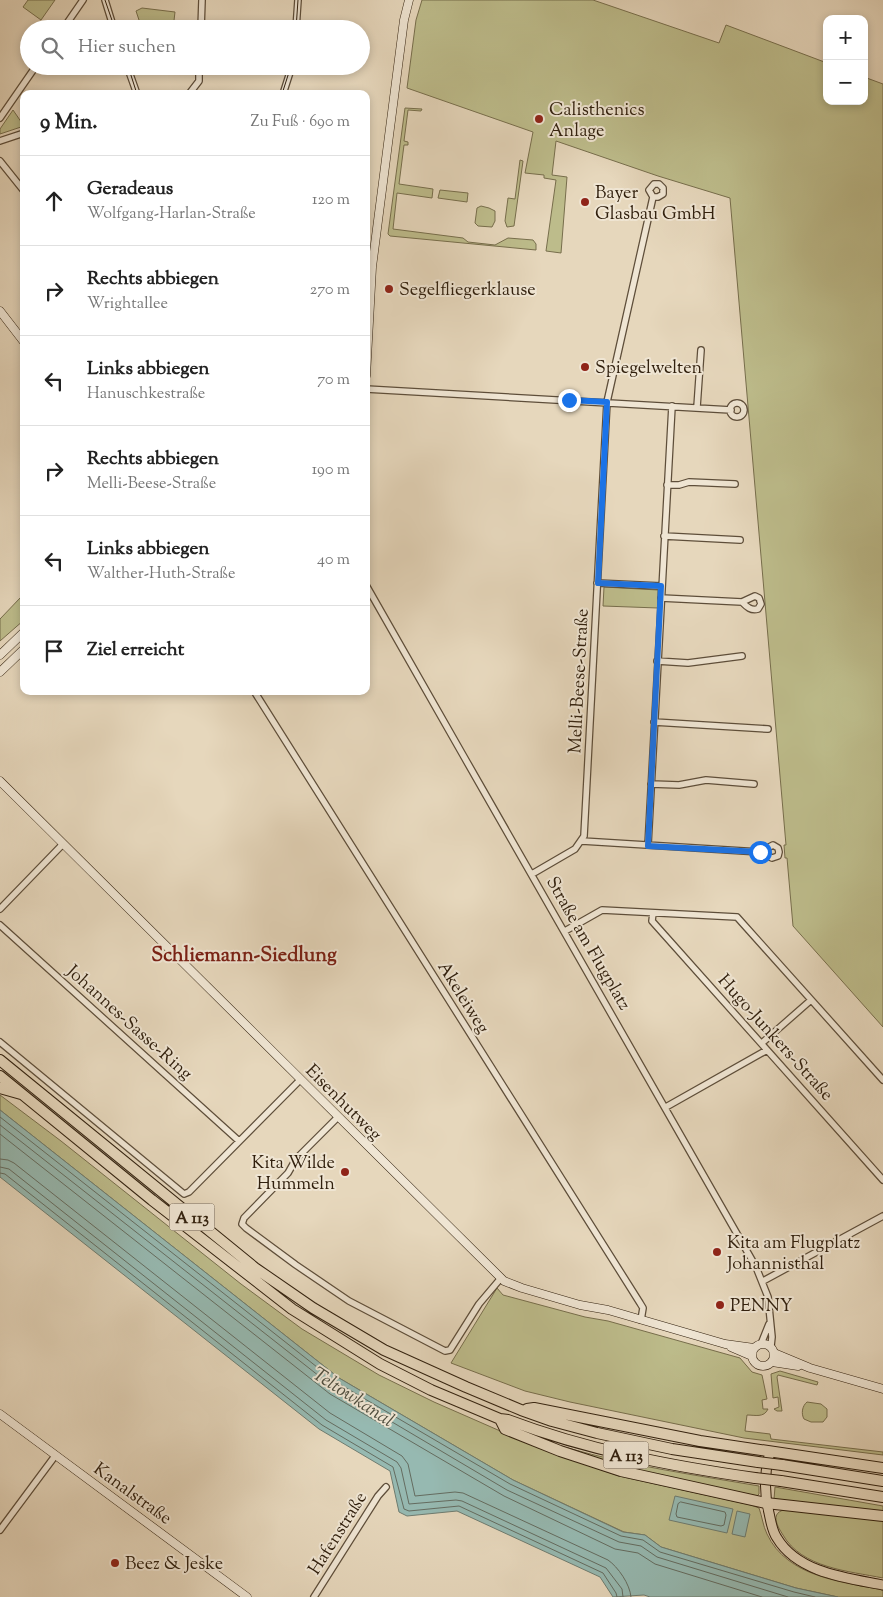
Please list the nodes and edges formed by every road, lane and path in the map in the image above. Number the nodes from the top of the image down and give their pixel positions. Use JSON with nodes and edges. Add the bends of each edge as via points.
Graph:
{"nodes":[{"id":1,"x":83,"y":0,"type":"edge"},
{"id":2,"x":105,"y":0,"type":"edge"},
{"id":3,"x":202,"y":0,"type":"edge"},
{"id":4,"x":298,"y":0,"type":"edge"},
{"id":5,"x":409,"y":0,"type":"edge"},
{"id":6,"x":69,"y":20,"type":"edge"},
{"id":7,"x":111,"y":20,"type":"edge"},
{"id":8,"x":201,"y":20,"type":"edge"},
{"id":9,"x":297,"y":20,"type":"edge"},
{"id":10,"x":30,"y":75,"type":"edge"},
{"id":11,"x":130,"y":75,"type":"edge"},
{"id":12,"x":199,"y":75,"type":"edge"},
{"id":13,"x":289,"y":75,"type":"edge"},
{"id":14,"x":136,"y":90,"type":"edge"},
{"id":15,"x":192,"y":90,"type":"edge"},
{"id":16,"x":284,"y":90,"type":"edge"},
{"id":17,"x":0,"y":118,"type":"edge"},
{"id":18,"x":20,"y":134,"type":"edge"},
{"id":19,"x":0,"y":141,"type":"edge"},
{"id":20,"x":0,"y":161,"type":"edge"},
{"id":21,"x":20,"y":186,"type":"edge"},
{"id":22,"x":653,"y":197,"type":"dead end"},
{"id":23,"x":370,"y":303,"type":"edge"},
{"id":24,"x":0,"y":311,"type":"edge"},
{"id":25,"x":20,"y":337,"type":"edge"},
{"id":26,"x":701,"y":350,"type":"dead end"},
{"id":27,"x":370,"y":389,"type":"edge"},
{"id":28,"x":607,"y":402,"type":"junction"},
{"id":29,"x":672,"y":406,"type":"junction"},
{"id":30,"x":697,"y":407,"type":"junction"},
{"id":31,"x":731,"y":410,"type":"dead end"},
{"id":32,"x":667,"y":484,"type":"junction"},
{"id":33,"x":735,"y":484,"type":"dead end"},
{"id":34,"x":664,"y":536,"type":"junction"},
{"id":35,"x":740,"y":540,"type":"dead end"},
{"id":36,"x":598,"y":583,"type":"junction"},
{"id":37,"x":661,"y":586,"type":"junction"},
{"id":38,"x":370,"y":592,"type":"edge"},
{"id":39,"x":660,"y":598,"type":"junction"},
{"id":40,"x":742,"y":602,"type":"dead end"},
{"id":41,"x":20,"y":636,"type":"edge"},
{"id":42,"x":20,"y":653,"type":"edge"},
{"id":43,"x":0,"y":655,"type":"edge"},
{"id":44,"x":742,"y":656,"type":"dead end"},
{"id":45,"x":657,"y":661,"type":"junction"},
{"id":46,"x":0,"y":672,"type":"edge"},
{"id":47,"x":257,"y":695,"type":"edge"},
{"id":48,"x":654,"y":722,"type":"junction"},
{"id":49,"x":768,"y":728,"type":"dead end"},
{"id":50,"x":0,"y":782,"type":"edge"},
{"id":51,"x":650,"y":784,"type":"junction"},
{"id":52,"x":754,"y":784,"type":"dead end"},
{"id":53,"x":582,"y":841,"type":"junction"},
{"id":54,"x":62,"y":845,"type":"junction"},
{"id":55,"x":648,"y":846,"type":"junction"},
{"id":56,"x":760,"y":852,"type":"dead end"},
{"id":57,"x":532,"y":874,"type":"junction"},
{"id":58,"x":0,"y":908,"type":"edge"},
{"id":59,"x":653,"y":912,"type":"junction"},
{"id":60,"x":0,"y":925,"type":"edge"},
{"id":61,"x":565,"y":931,"type":"junction"},
{"id":62,"x":811,"y":1000,"type":"junction"},
{"id":63,"x":0,"y":1042,"type":"edge"},
{"id":64,"x":762,"y":1043,"type":"junction"},
{"id":65,"x":767,"y":1050,"type":"junction"},
{"id":66,"x":0,"y":1060,"type":"edge"},
{"id":67,"x":0,"y":1076,"type":"edge"},
{"id":68,"x":300,"y":1080,"type":"junction"},
{"id":69,"x":883,"y":1080,"type":"edge"},
{"id":70,"x":0,"y":1088,"type":"edge"},
{"id":71,"x":22,"y":1094,"type":"junction"},
{"id":72,"x":666,"y":1108,"type":"junction"},
{"id":73,"x":338,"y":1117,"type":"junction"},
{"id":74,"x":240,"y":1141,"type":"junction"},
{"id":75,"x":883,"y":1180,"type":"edge"},
{"id":76,"x":883,"y":1216,"type":"edge"},
{"id":77,"x":501,"y":1278,"type":"junction"},
{"id":78,"x":763,"y":1281,"type":"junction"},
{"id":79,"x":641,"y":1320,"type":"junction"},
{"id":80,"x":770,"y":1322,"type":"junction"},
{"id":81,"x":756,"y":1349,"type":"junction"},
{"id":82,"x":773,"y":1350,"type":"junction"},
{"id":83,"x":772,"y":1362,"type":"junction"},
{"id":84,"x":810,"y":1368,"type":"junction"},
{"id":85,"x":883,"y":1388,"type":"edge"},
{"id":86,"x":521,"y":1410,"type":"junction"},
{"id":87,"x":0,"y":1414,"type":"edge"},
{"id":88,"x":500,"y":1419,"type":"junction"},
{"id":89,"x":772,"y":1452,"type":"junction"},
{"id":90,"x":55,"y":1456,"type":"junction"},
{"id":91,"x":883,"y":1468,"type":"edge"},
{"id":92,"x":883,"y":1481,"type":"edge"},
{"id":93,"x":386,"y":1487,"type":"dead end"},
{"id":94,"x":883,"y":1497,"type":"edge"},
{"id":95,"x":766,"y":1503,"type":"junction"},
{"id":96,"x":883,"y":1516,"type":"edge"},
{"id":97,"x":0,"y":1530,"type":"edge"},
{"id":98,"x":883,"y":1585,"type":"edge"},
{"id":99,"x":247,"y":1597,"type":"edge"},
{"id":100,"x":314,"y":1597,"type":"edge"}],
"edges":[{"from":1,"to":6,"type":"street"},
{"from":2,"to":7,"type":"street"},
{"from":3,"to":8,"type":"street"},
{"from":4,"to":9,"type":"street"},
{"from":5,"to":23,"type":"street","via":[[372,267]]},
{"from":10,"to":17,"type":"street"},
{"from":11,"to":14,"type":"street"},
{"from":12,"to":15,"type":"street","via":[[199,81]]},
{"from":13,"to":16,"type":"street"},
{"from":18,"to":19,"type":"street"},
{"from":20,"to":21,"type":"street"},
{"from":22,"to":28,"type":"street","name":"Melli-Beese-Straße"},
{"from":24,"to":25,"type":"street"},
{"from":26,"to":30,"type":"street"},
{"from":27,"to":28,"type":"street"},
{"from":28,"to":29,"type":"street"},
{"from":28,"to":36,"type":"street","name":"Melli-Beese-Straße"},
{"from":29,"to":30,"type":"street"},
{"from":29,"to":32,"type":"street"},
{"from":30,"to":31,"type":"street"},
{"from":32,"to":33,"type":"street"},
{"from":32,"to":34,"type":"street"},
{"from":34,"to":35,"type":"street"},
{"from":34,"to":37,"type":"street"},
{"from":36,"to":37,"type":"street"},
{"from":36,"to":53,"type":"street","name":"Melli-Beese-Straße"},
{"from":37,"to":39,"type":"street"},
{"from":38,"to":57,"type":"street","name":"Straße am Flugplatz"},
{"from":39,"to":40,"type":"street"},
{"from":39,"to":45,"type":"street"},
{"from":41,"to":43,"type":"street"},
{"from":42,"to":46,"type":"street"},
{"from":44,"to":45,"type":"street","via":[[688,663]]},
{"from":45,"to":48,"type":"street"},
{"from":47,"to":79,"type":"street","name":"Akeleiweg","via":[[640,1303],[643,1308]]},
{"from":48,"to":49,"type":"street"},
{"from":48,"to":51,"type":"street"},
{"from":50,"to":54,"type":"street","name":"Eisenhutweg"},
{"from":51,"to":52,"type":"street","via":[[679,785],[706,780]]},
{"from":51,"to":55,"type":"street"},
{"from":53,"to":55,"type":"street"},
{"from":53,"to":57,"type":"street","via":[[575,849]]},
{"from":54,"to":58,"type":"street"},
{"from":54,"to":68,"type":"street","name":"Eisenhutweg"},
{"from":55,"to":56,"type":"street"},
{"from":57,"to":61,"type":"street","name":"Straße am Flugplatz"},
{"from":59,"to":61,"type":"street","via":[[602,910]]},
{"from":59,"to":62,"type":"street","via":[[737,917]]},
{"from":59,"to":64,"type":"street","name":"Hugo-Junkers-Straße","via":[[652,921]]},
{"from":60,"to":74,"type":"street","name":"Johannes-Sasse-Ring"},
{"from":61,"to":72,"type":"street","name":"Straße am Flugplatz"},
{"from":62,"to":64,"type":"street"},
{"from":62,"to":69,"type":"street"},
{"from":63,"to":74,"type":"street","via":[[184,1194]]},
{"from":64,"to":65,"type":"street","name":"Hugo-Junkers-Straße"},
{"from":65,"to":72,"type":"street"},
{"from":65,"to":75,"type":"street","name":"Hugo-Junkers-Straße"},
{"from":66,"to":86,"type":"highway","number":"A 113","via":[[256,1268],[313,1308],[384,1350]]},
{"from":67,"to":71,"type":"highway","number":"A 113"},
{"from":68,"to":73,"type":"street","name":"Eisenhutweg"},
{"from":68,"to":74,"type":"street"},
{"from":70,"to":71,"type":"highway"},
{"from":71,"to":88,"type":"highway","number":"A 113","via":[[292,1309],[380,1364]]},
{"from":72,"to":78,"type":"street","name":"Straße am Flugplatz"},
{"from":73,"to":77,"type":"street","name":"Eisenhutweg"},
{"from":73,"to":77,"type":"street","via":[[296,1158],[288,1173],[244,1218],[242,1224],[246,1228],[350,1301],[445,1351],[450,1350],[479,1304]]},
{"from":76,"to":78,"type":"street"},
{"from":77,"to":79,"type":"street","name":"Eisenhutweg","via":[[522,1288]]},
{"from":78,"to":80,"type":"street","name":"Straße am Flugplatz"},
{"from":79,"to":81,"type":"street","name":"Eisenhutweg","via":[[725,1344]]},
{"from":80,"to":81,"type":"street","name":"Straße am Flugplatz"},
{"from":80,"to":82,"type":"street","name":"Straße am Flugplatz"},
{"from":81,"to":82,"type":"street","name":"Eisenhutweg"},
{"from":81,"to":83,"type":"street","name":"Eisenhutweg","via":[[754,1362],[765,1366]]},
{"from":82,"to":83,"type":"street"},
{"from":82,"to":84,"type":"street","name":"Eisenhutweg"},
{"from":83,"to":84,"type":"street","name":"Eisenhutweg"},
{"from":84,"to":85,"type":"street","name":"Eisenhutweg"},
{"from":86,"to":89,"type":"highway","via":[[534,1408],[682,1438]]},
{"from":86,"to":92,"type":"highway","number":"A 113","bridge":true,"via":[[597,1433],[672,1449]]},
{"from":87,"to":90,"type":"street","name":"Kanalstraße"},
{"from":88,"to":94,"type":"highway","number":"A 113","bridge":true,"via":[[674,1466]]},
{"from":88,"to":95,"type":"highway","via":[[505,1429],[621,1471]]},
{"from":89,"to":91,"type":"highway"},
{"from":89,"to":95,"type":"main road","via":[[775,1458]]},
{"from":90,"to":97,"type":"street"},
{"from":90,"to":99,"type":"street","name":"Kanalstraße"},
{"from":93,"to":100,"type":"street","name":"Hafenstraße"},
{"from":95,"to":96,"type":"highway"},
{"from":95,"to":98,"type":"main road","via":[[778,1539],[796,1558],[811,1567],[843,1577]]}]}
